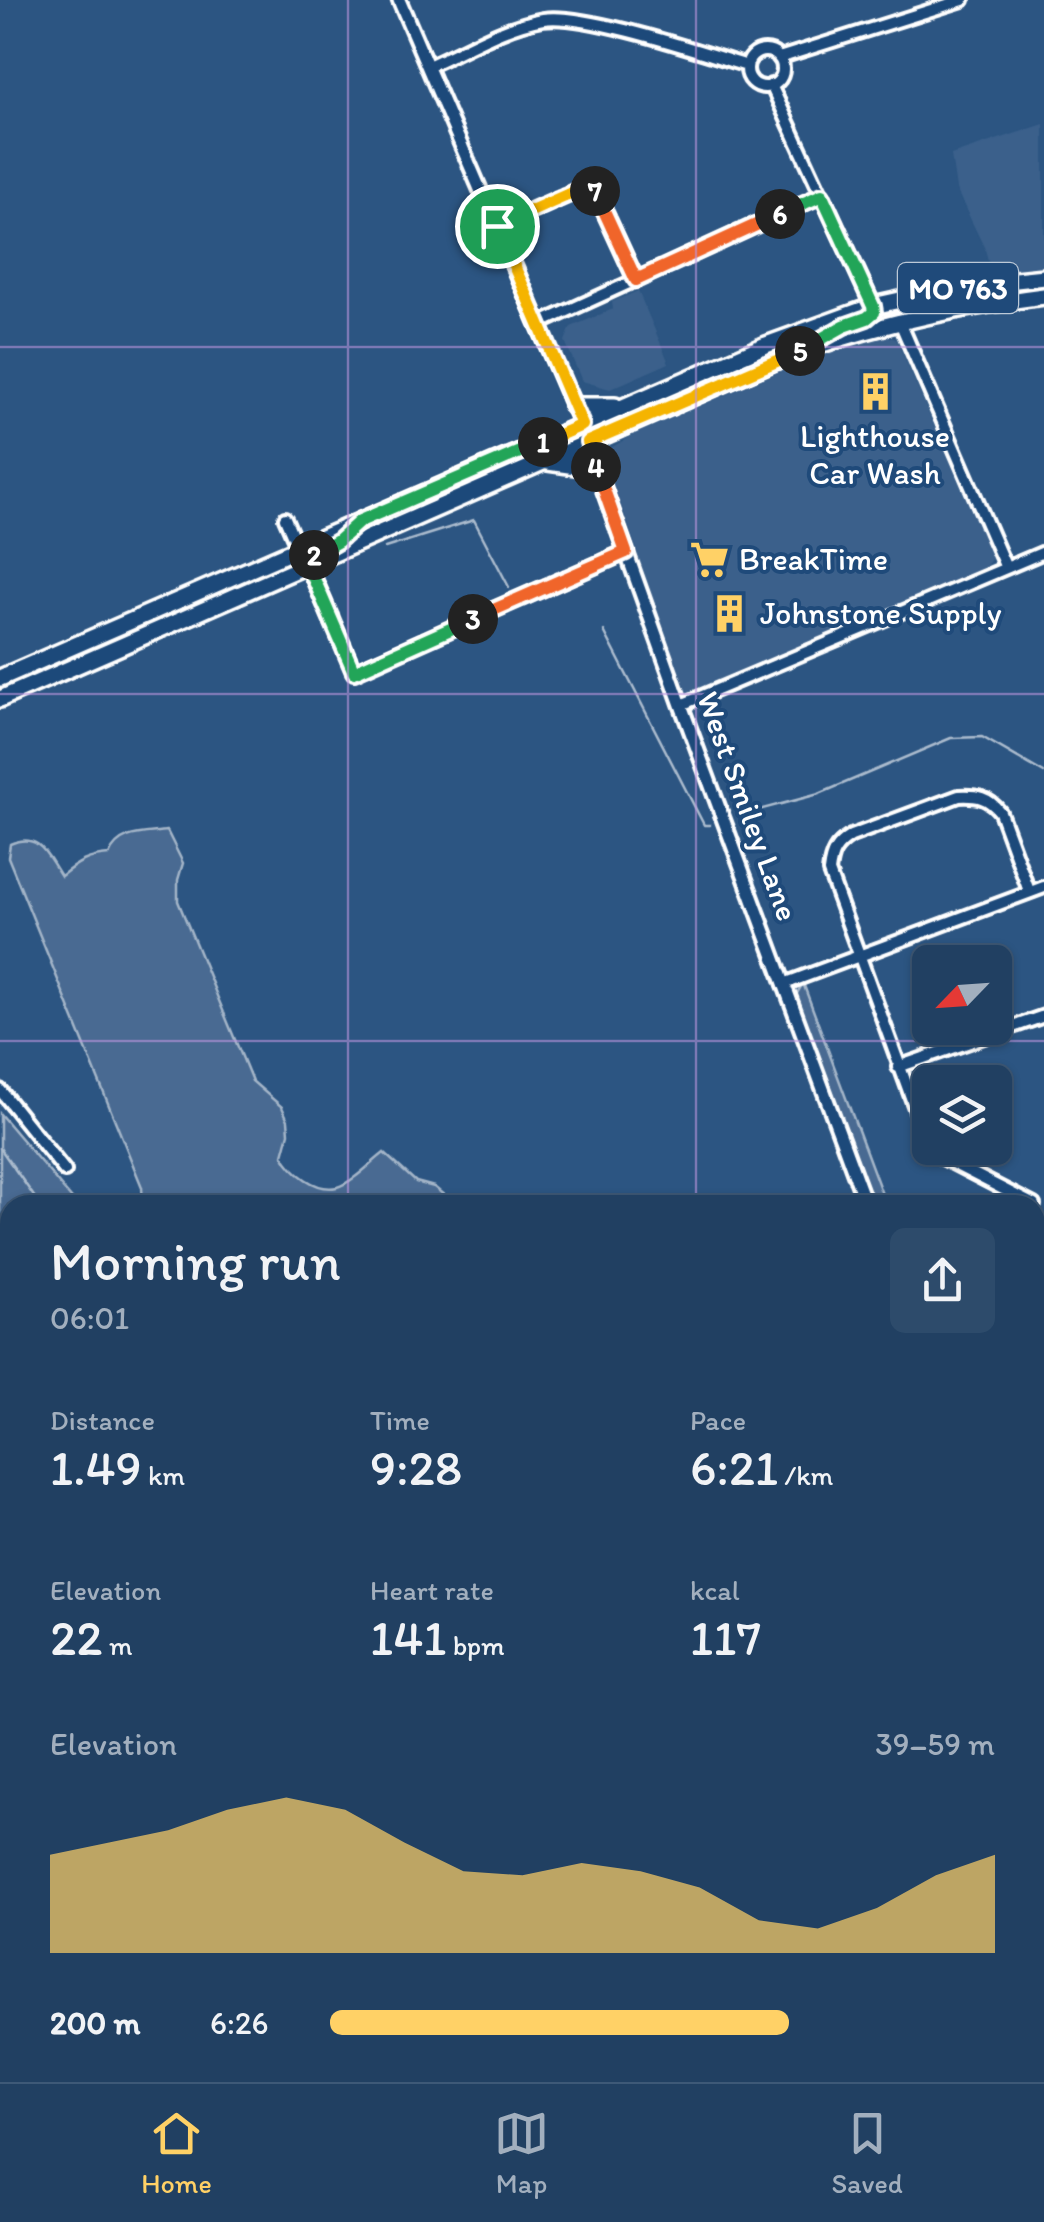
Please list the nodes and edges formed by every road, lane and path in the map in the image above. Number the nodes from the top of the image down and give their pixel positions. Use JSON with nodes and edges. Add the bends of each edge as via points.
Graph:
{"nodes":[{"id":1,"x":398,"y":0,"type":"edge"},
{"id":2,"x":962,"y":0,"type":"edge"},
{"id":3,"x":779,"y":58,"type":"junction"},
{"id":4,"x":428,"y":66,"type":"junction"},
{"id":5,"x":748,"y":66,"type":"junction"},
{"id":6,"x":772,"y":85,"type":"junction"},
{"id":7,"x":822,"y":195,"type":"junction"},
{"id":8,"x":497,"y":226,"type":"junction"},
{"id":9,"x":1044,"y":277,"type":"edge"},
{"id":10,"x":636,"y":280,"type":"junction"},
{"id":11,"x":974,"y":285,"type":"junction"},
{"id":12,"x":1044,"y":296,"type":"edge"},
{"id":13,"x":873,"y":306,"type":"junction"},
{"id":14,"x":899,"y":320,"type":"junction"},
{"id":15,"x":539,"y":324,"type":"junction"},
{"id":16,"x":809,"y":347,"type":"junction"},
{"id":17,"x":573,"y":406,"type":"junction"},
{"id":18,"x":624,"y":407,"type":"junction"},
{"id":19,"x":582,"y":425,"type":"junction"},
{"id":20,"x":588,"y":442,"type":"junction"},
{"id":21,"x":544,"y":462,"type":"junction"},
{"id":22,"x":601,"y":481,"type":"junction"},
{"id":23,"x":285,"y":518,"type":"dead end"},
{"id":24,"x":360,"y":521,"type":"junction"},
{"id":25,"x":298,"y":548,"type":"junction"},
{"id":26,"x":626,"y":552,"type":"junction"},
{"id":27,"x":1044,"y":552,"type":"edge"},
{"id":28,"x":308,"y":565,"type":"junction"},
{"id":29,"x":1006,"y":568,"type":"junction"},
{"id":30,"x":236,"y":596,"type":"junction"},
{"id":31,"x":0,"y":678,"type":"edge"},
{"id":32,"x":0,"y":698,"type":"edge"},
{"id":33,"x":681,"y":705,"type":"junction"},
{"id":34,"x":1044,"y":888,"type":"edge"},
{"id":35,"x":1028,"y":890,"type":"junction"},
{"id":36,"x":858,"y":957,"type":"junction"},
{"id":37,"x":784,"y":984,"type":"junction"},
{"id":38,"x":1044,"y":1016,"type":"edge"},
{"id":39,"x":898,"y":1066,"type":"junction"},
{"id":40,"x":0,"y":1090,"type":"edge"},
{"id":41,"x":66,"y":1172,"type":"dead end"},
{"id":42,"x":862,"y":1195,"type":"edge"},
{"id":43,"x":1015,"y":1195,"type":"edge"}],
"edges":[{"from":1,"to":4,"type":"street","name":"West Smiley Lane"},
{"from":2,"to":3,"type":"street"},
{"from":3,"to":5,"type":"street","via":[[761,50]]},
{"from":3,"to":6,"type":"street","via":[[783,72]]},
{"from":4,"to":5,"type":"street","via":[[546,18]]},
{"from":4,"to":8,"type":"street","name":"West Smiley Lane"},
{"from":5,"to":6,"type":"street","via":[[754,84]]},
{"from":6,"to":7,"type":"street"},
{"from":7,"to":10,"type":"street"},
{"from":7,"to":13,"type":"street"},
{"from":8,"to":10,"type":"street","via":[[592,184]]},
{"from":8,"to":15,"type":"street","name":"West Smiley Lane"},
{"from":9,"to":11,"type":"main road","number":"MO 763"},
{"from":10,"to":15,"type":"street"},
{"from":11,"to":13,"type":"main road","number":"MO 763"},
{"from":11,"to":14,"type":"main road","via":[[907,308]]},
{"from":12,"to":14,"type":"main road","number":"MO 763"},
{"from":13,"to":16,"type":"main road","via":[[867,318]]},
{"from":13,"to":18,"type":"main road","number":"MO 763"},
{"from":14,"to":16,"type":"main road","number":"MO 763"},
{"from":14,"to":29,"type":"street"},
{"from":15,"to":17,"type":"street","name":"West Smiley Lane"},
{"from":16,"to":20,"type":"main road","number":"MO 763"},
{"from":17,"to":18,"type":"main road"},
{"from":17,"to":19,"type":"street","name":"West Smiley Lane"},
{"from":18,"to":19,"type":"main road","number":"MO 763"},
{"from":19,"to":20,"type":"street","name":"West Smiley Lane"},
{"from":19,"to":24,"type":"main road","number":"MO 763"},
{"from":20,"to":21,"type":"main road","number":"MO 763"},
{"from":20,"to":22,"type":"street","name":"West Smiley Lane"},
{"from":21,"to":22,"type":"main road","via":[[583,467]]},
{"from":21,"to":28,"type":"main road","number":"MO 763"},
{"from":22,"to":26,"type":"street","name":"West Smiley Lane"},
{"from":23,"to":25,"type":"street"},
{"from":24,"to":25,"type":"main road","number":"MO 763"},
{"from":24,"to":28,"type":"main road"},
{"from":25,"to":30,"type":"main road","via":[[289,562]]},
{"from":25,"to":31,"type":"main road","number":"MO 763"},
{"from":26,"to":28,"type":"street","via":[[354,672]]},
{"from":26,"to":33,"type":"street","name":"West Smiley Lane"},
{"from":27,"to":29,"type":"street"},
{"from":28,"to":30,"type":"main road","number":"MO 763"},
{"from":29,"to":33,"type":"street"},
{"from":30,"to":32,"type":"main road","number":"MO 763"},
{"from":33,"to":37,"type":"street","name":"West Smiley Lane"},
{"from":34,"to":35,"type":"street"},
{"from":35,"to":36,"type":"street"},
{"from":35,"to":36,"type":"street","via":[[1000,812],[976,795],[851,836],[830,855],[829,872]]},
{"from":36,"to":37,"type":"street"},
{"from":36,"to":39,"type":"street"},
{"from":37,"to":42,"type":"street","name":"West Smiley Lane"},
{"from":38,"to":39,"type":"street"},
{"from":39,"to":43,"type":"street","via":[[931,1152]]},
{"from":40,"to":41,"type":"street"}]}
